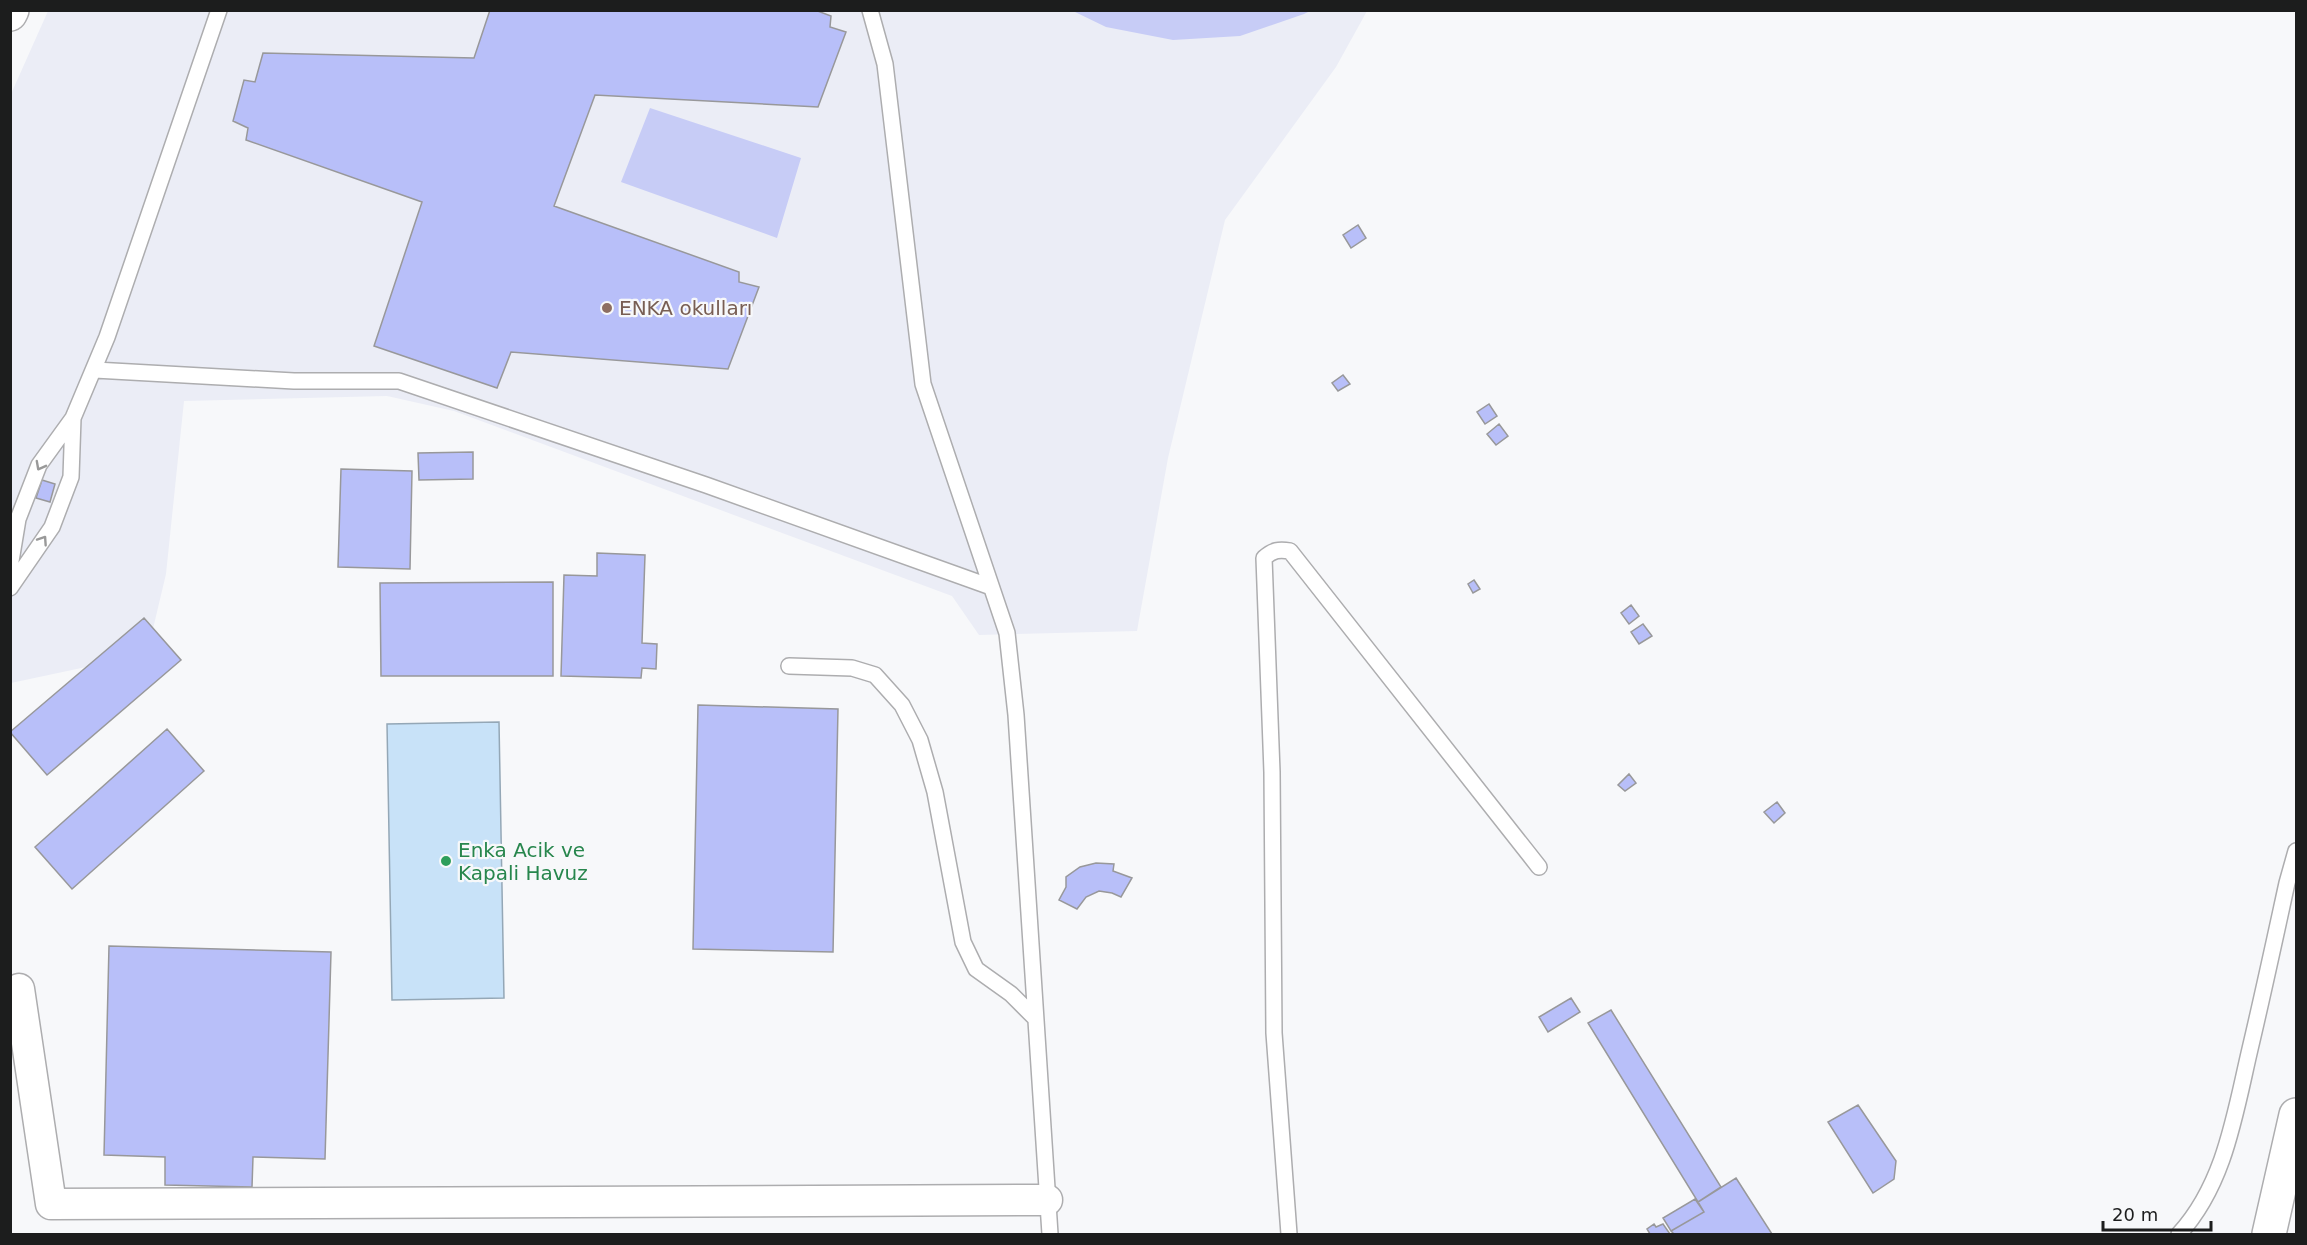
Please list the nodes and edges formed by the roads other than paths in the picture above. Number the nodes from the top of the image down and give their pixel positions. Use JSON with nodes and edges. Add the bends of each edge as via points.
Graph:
{"nodes":[{"id":1,"x":219,"y":10,"type":"edge"},
{"id":2,"x":870,"y":10,"type":"edge"},
{"id":3,"x":95,"y":370,"type":"junction"},
{"id":4,"x":73,"y":418,"type":"junction"},
{"id":5,"x":10,"y":567,"type":"edge"},
{"id":6,"x":991,"y":587,"type":"junction"},
{"id":7,"x":10,"y":588,"type":"edge"},
{"id":8,"x":789,"y":666,"type":"dead end"},
{"id":9,"x":2296,"y":851,"type":"edge"},
{"id":10,"x":1539,"y":867,"type":"dead end"},
{"id":11,"x":19,"y":989,"type":"dead end"},
{"id":12,"x":1035,"y":1018,"type":"junction"},
{"id":13,"x":2296,"y":1115,"type":"edge"},
{"id":14,"x":1047,"y":1200,"type":"junction"},
{"id":15,"x":1050,"y":1234,"type":"edge"},
{"id":16,"x":1289,"y":1234,"type":"edge"},
{"id":17,"x":2179,"y":1234,"type":"edge"},
{"id":18,"x":2269,"y":1234,"type":"edge"}],
"edges":[{"from":1,"to":3,"type":"lane"},
{"from":2,"to":6,"type":"lane","via":[[885,64],[923,384]]},
{"from":3,"to":4,"type":"lane"},
{"from":3,"to":6,"type":"lane","via":[[294,381],[399,381],[706,484]]},
{"from":4,"to":5,"type":"lane","one_way":true,"via":[[39,465],[18,519]]},
{"from":7,"to":4,"type":"lane","one_way":true,"via":[[52,527],[71,477]]},
{"from":6,"to":12,"type":"lane","via":[[1007,633]]},
{"from":8,"to":12,"type":"lane","via":[[852,668],[875,675],[902,705],[920,740],[935,792],[963,942],[976,969],[1011,994]]},
{"from":9,"to":17,"type":"lane","via":[[2234,1121],[2217,1177],[2194,1219]]},
{"from":10,"to":16,"type":"lane","via":[[1290,551],[1270,552],[1264,558],[1272,772],[1274,1033]]},
{"from":11,"to":14,"type":"street","via":[[51,1204]]},
{"from":12,"to":14,"type":"lane"},
{"from":13,"to":18,"type":"street"},
{"from":14,"to":15,"type":"lane"}]}
